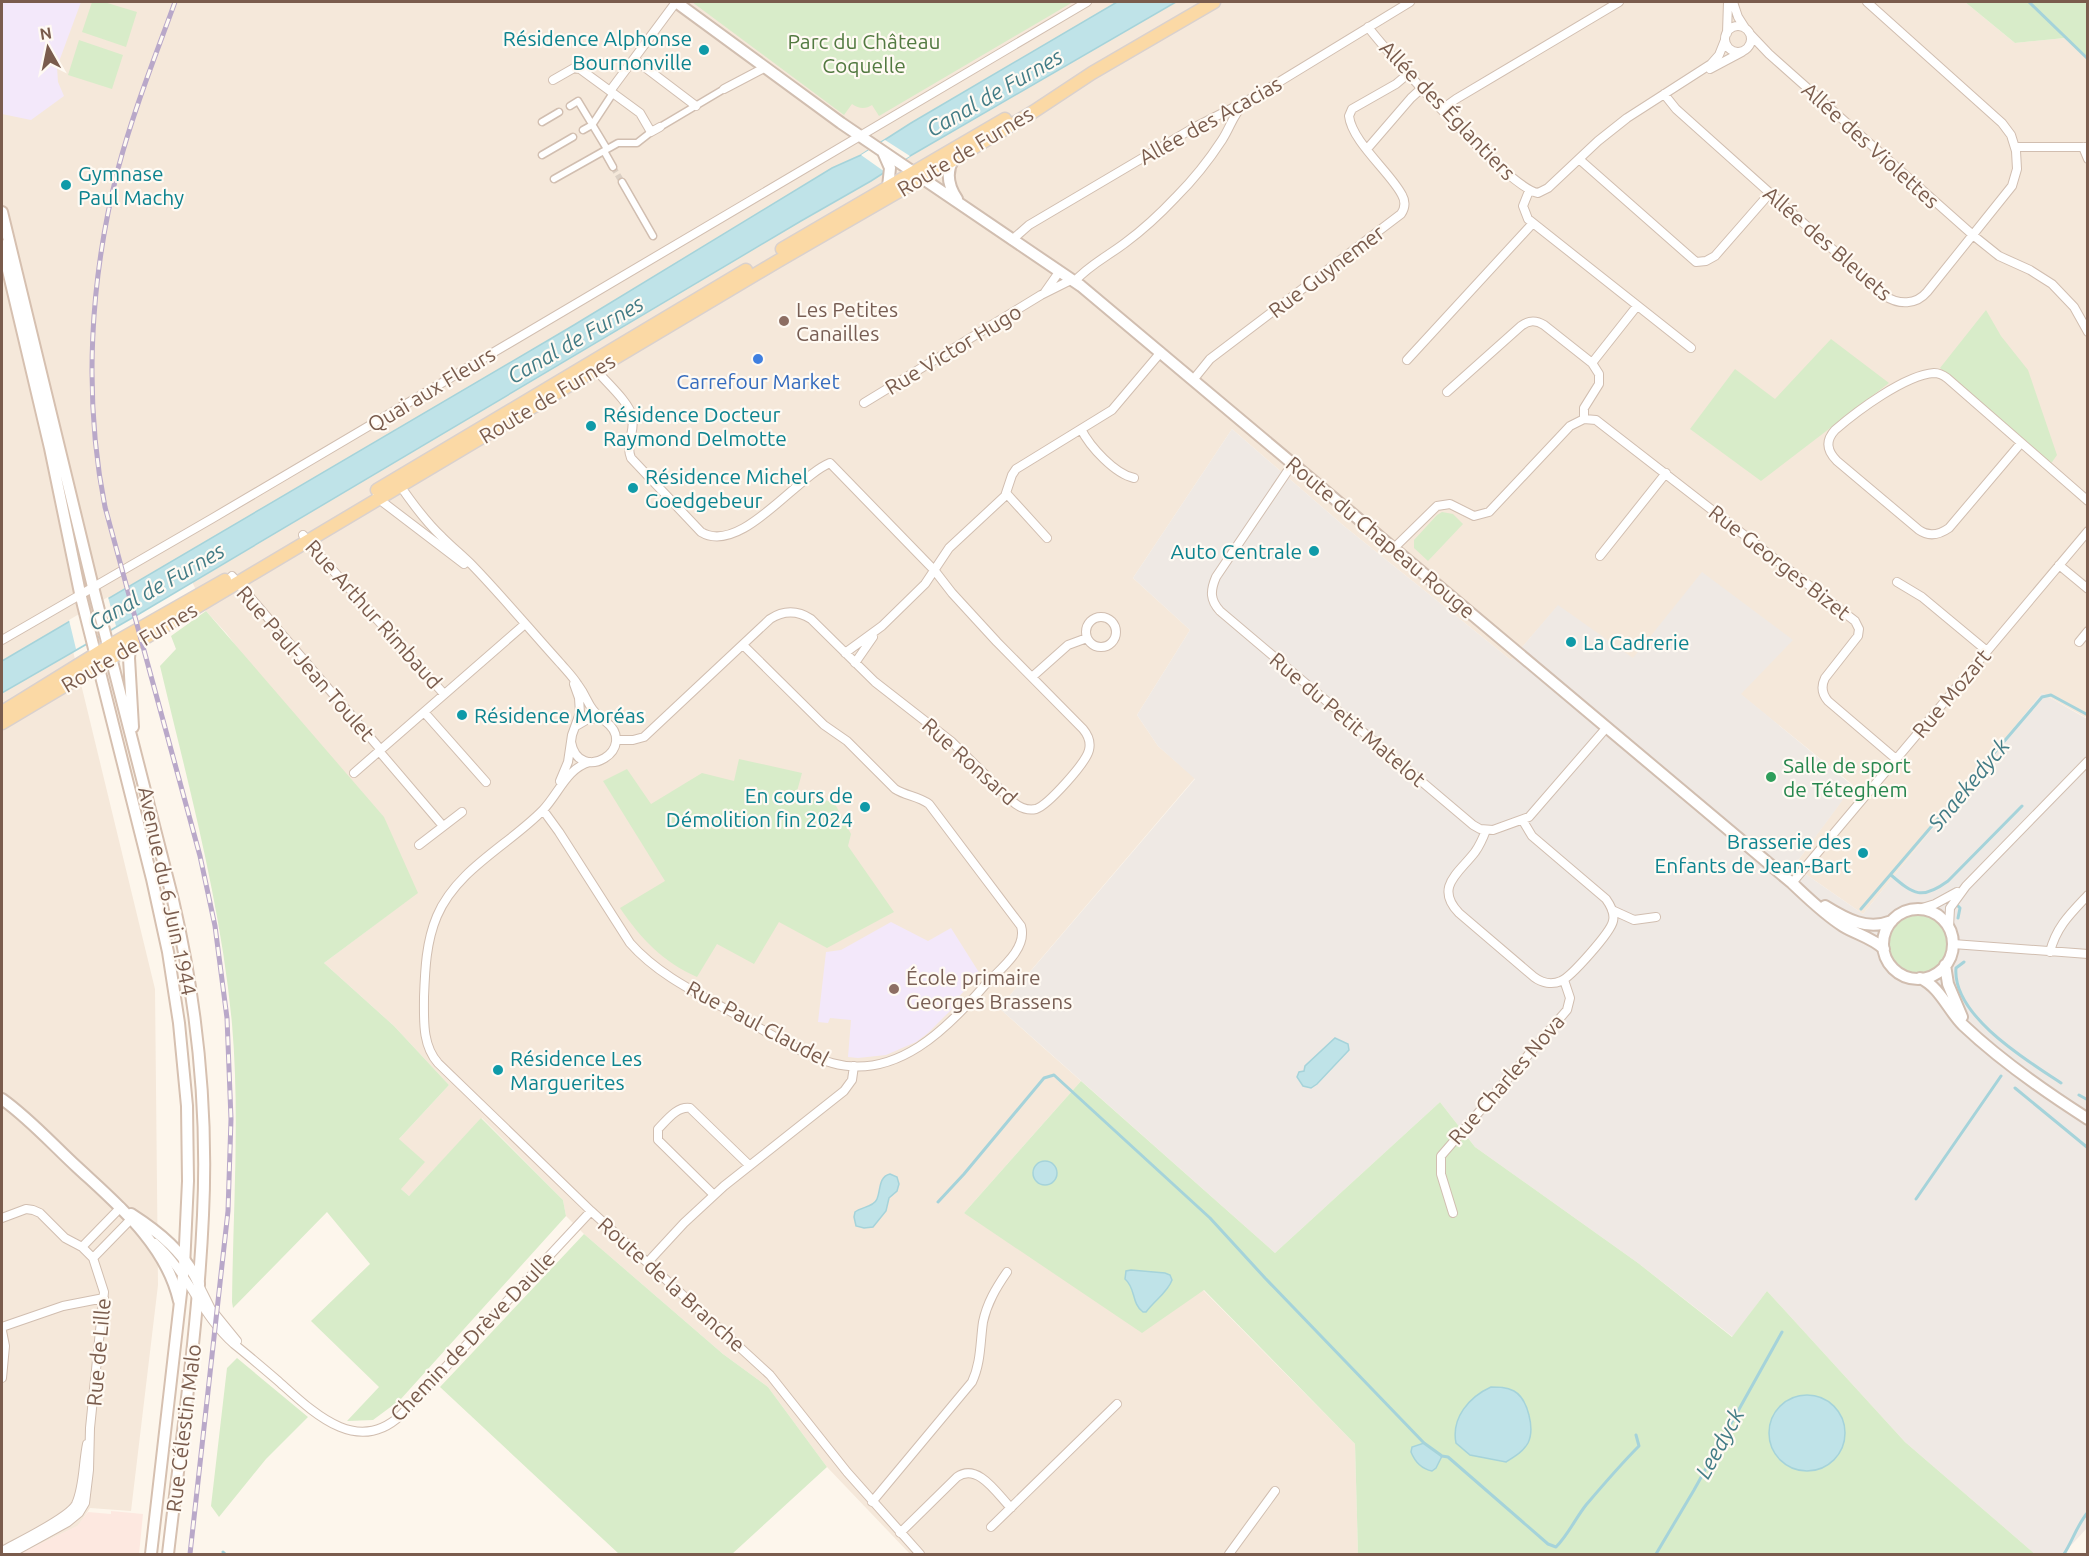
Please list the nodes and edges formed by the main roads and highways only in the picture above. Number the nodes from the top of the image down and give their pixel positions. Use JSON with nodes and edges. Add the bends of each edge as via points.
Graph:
{"nodes":[{"id":1,"x":676,"y":2,"type":"edge"},
{"id":2,"x":1214,"y":2,"type":"edge"},
{"id":3,"x":1092,"y":73,"type":"junction"},
{"id":4,"x":883,"y":152,"type":"junction"},
{"id":5,"x":953,"y":160,"type":"junction"},
{"id":6,"x":919,"y":175,"type":"junction"},
{"id":7,"x":888,"y":187,"type":"junction"},
{"id":8,"x":961,"y":204,"type":"junction"},
{"id":9,"x":2,"y":212,"type":"edge"},
{"id":10,"x":2,"y":245,"type":"edge"},
{"id":11,"x":592,"y":365,"type":"junction"},
{"id":12,"x":234,"y":579,"type":"junction"},
{"id":13,"x":130,"y":647,"type":"junction"},
{"id":14,"x":110,"y":652,"type":"junction"},
{"id":15,"x":97,"y":660,"type":"junction"},
{"id":16,"x":2,"y":712,"type":"edge"},
{"id":17,"x":2,"y":723,"type":"edge"},
{"id":18,"x":133,"y":742,"type":"junction"},
{"id":19,"x":1792,"y":883,"type":"junction"},
{"id":20,"x":1892,"y":921,"type":"junction"},
{"id":21,"x":1884,"y":949,"type":"junction"},
{"id":22,"x":1945,"y":965,"type":"junction"},
{"id":23,"x":1920,"y":978,"type":"junction"},
{"id":24,"x":1974,"y":1034,"type":"junction"},
{"id":25,"x":2,"y":1099,"type":"edge"},
{"id":26,"x":2088,"y":1119,"type":"edge"},
{"id":27,"x":133,"y":1218,"type":"junction"},
{"id":28,"x":185,"y":1259,"type":"junction"},
{"id":29,"x":199,"y":1284,"type":"junction"},
{"id":30,"x":180,"y":1305,"type":"junction"},
{"id":31,"x":151,"y":1554,"type":"edge"},
{"id":32,"x":168,"y":1554,"type":"edge"}],
"edges":[{"from":1,"to":4,"type":"main road","name":"Route du Chapeau Rouge"},
{"from":2,"to":3,"type":"main road","name":"Route de Furnes"},
{"from":3,"to":5,"type":"main road","name":"Route de Furnes"},
{"from":3,"to":6,"type":"main road","name":"Route de Furnes","via":[[1036,101]]},
{"from":4,"to":6,"type":"main road","name":"Route du Chapeau Rouge"},
{"from":4,"to":7,"type":"main road","via":[[890,172]]},
{"from":5,"to":6,"type":"main road","name":"Route de Furnes"},
{"from":5,"to":8,"type":"main road","via":[[949,182]]},
{"from":6,"to":7,"type":"main road","name":"Route de Furnes"},
{"from":6,"to":8,"type":"main road","name":"Route du Chapeau Rouge"},
{"from":6,"to":11,"type":"main road","name":"Route de Furnes"},
{"from":7,"to":11,"type":"main road","name":"Route de Furnes"},
{"from":8,"to":19,"type":"main road","name":"Route du Chapeau Rouge","via":[[1073,281],[1161,352]]},
{"from":9,"to":14,"type":"main road","name":"Avenue du 6 Juin 1944"},
{"from":10,"to":15,"type":"main road","name":"Avenue du 6 Juin 1944"},
{"from":11,"to":12,"type":"main road","name":"Route de Furnes"},
{"from":12,"to":13,"type":"main road","name":"Route de Furnes"},
{"from":12,"to":14,"type":"main road","name":"Route de Furnes"},
{"from":13,"to":14,"type":"main road","name":"Route de Furnes"},
{"from":13,"to":18,"type":"main road"},
{"from":14,"to":15,"type":"main road","name":"Route de Furnes"},
{"from":14,"to":18,"type":"main road","name":"Avenue du 6 Juin 1944"},
{"from":15,"to":16,"type":"main road","name":"Route de Furnes"},
{"from":15,"to":17,"type":"main road","name":"Route de Furnes"},
{"from":15,"to":28,"type":"main road","name":"Avenue du 6 Juin 1944","via":[[163,924],[179,1023],[188,1135]]},
{"from":18,"to":29,"type":"main road","name":"Avenue du 6 Juin 1944","via":[[182,937],[198,1050],[204,1165]]},
{"from":19,"to":20,"type":"main road","name":"Route du Chapeau Rouge","via":[[1855,922],[1878,926]]},
{"from":19,"to":21,"type":"main road","name":"Route du Chapeau Rouge","via":[[1831,918]]},
{"from":20,"to":21,"type":"main road","via":[[1885,933]]},
{"from":20,"to":22,"type":"main road","via":[[1919,909],[1936,914],[1949,927],[1953,944]]},
{"from":21,"to":23,"type":"main road","via":[[1894,969]]},
{"from":22,"to":23,"type":"main road","via":[[1935,974]]},
{"from":22,"to":24,"type":"main road","via":[[1954,1002]]},
{"from":23,"to":24,"type":"main road","via":[[1934,987]]},
{"from":24,"to":26,"type":"main road","via":[[2022,1074]]},
{"from":25,"to":27,"type":"main road","name":"Rue Célestin Malo"},
{"from":27,"to":28,"type":"main road","name":"Rue Célestin Malo","via":[[163,1237]]},
{"from":27,"to":30,"type":"main road","name":"Rue Célestin Malo","via":[[168,1267]]},
{"from":28,"to":29,"type":"main road","name":"Rue Célestin Malo"},
{"from":28,"to":30,"type":"main road","name":"Rue Célestin Malo"},
{"from":29,"to":32,"type":"main road","name":"Rue Célestin Malo"},
{"from":30,"to":31,"type":"main road","name":"Rue Célestin Malo"}]}
